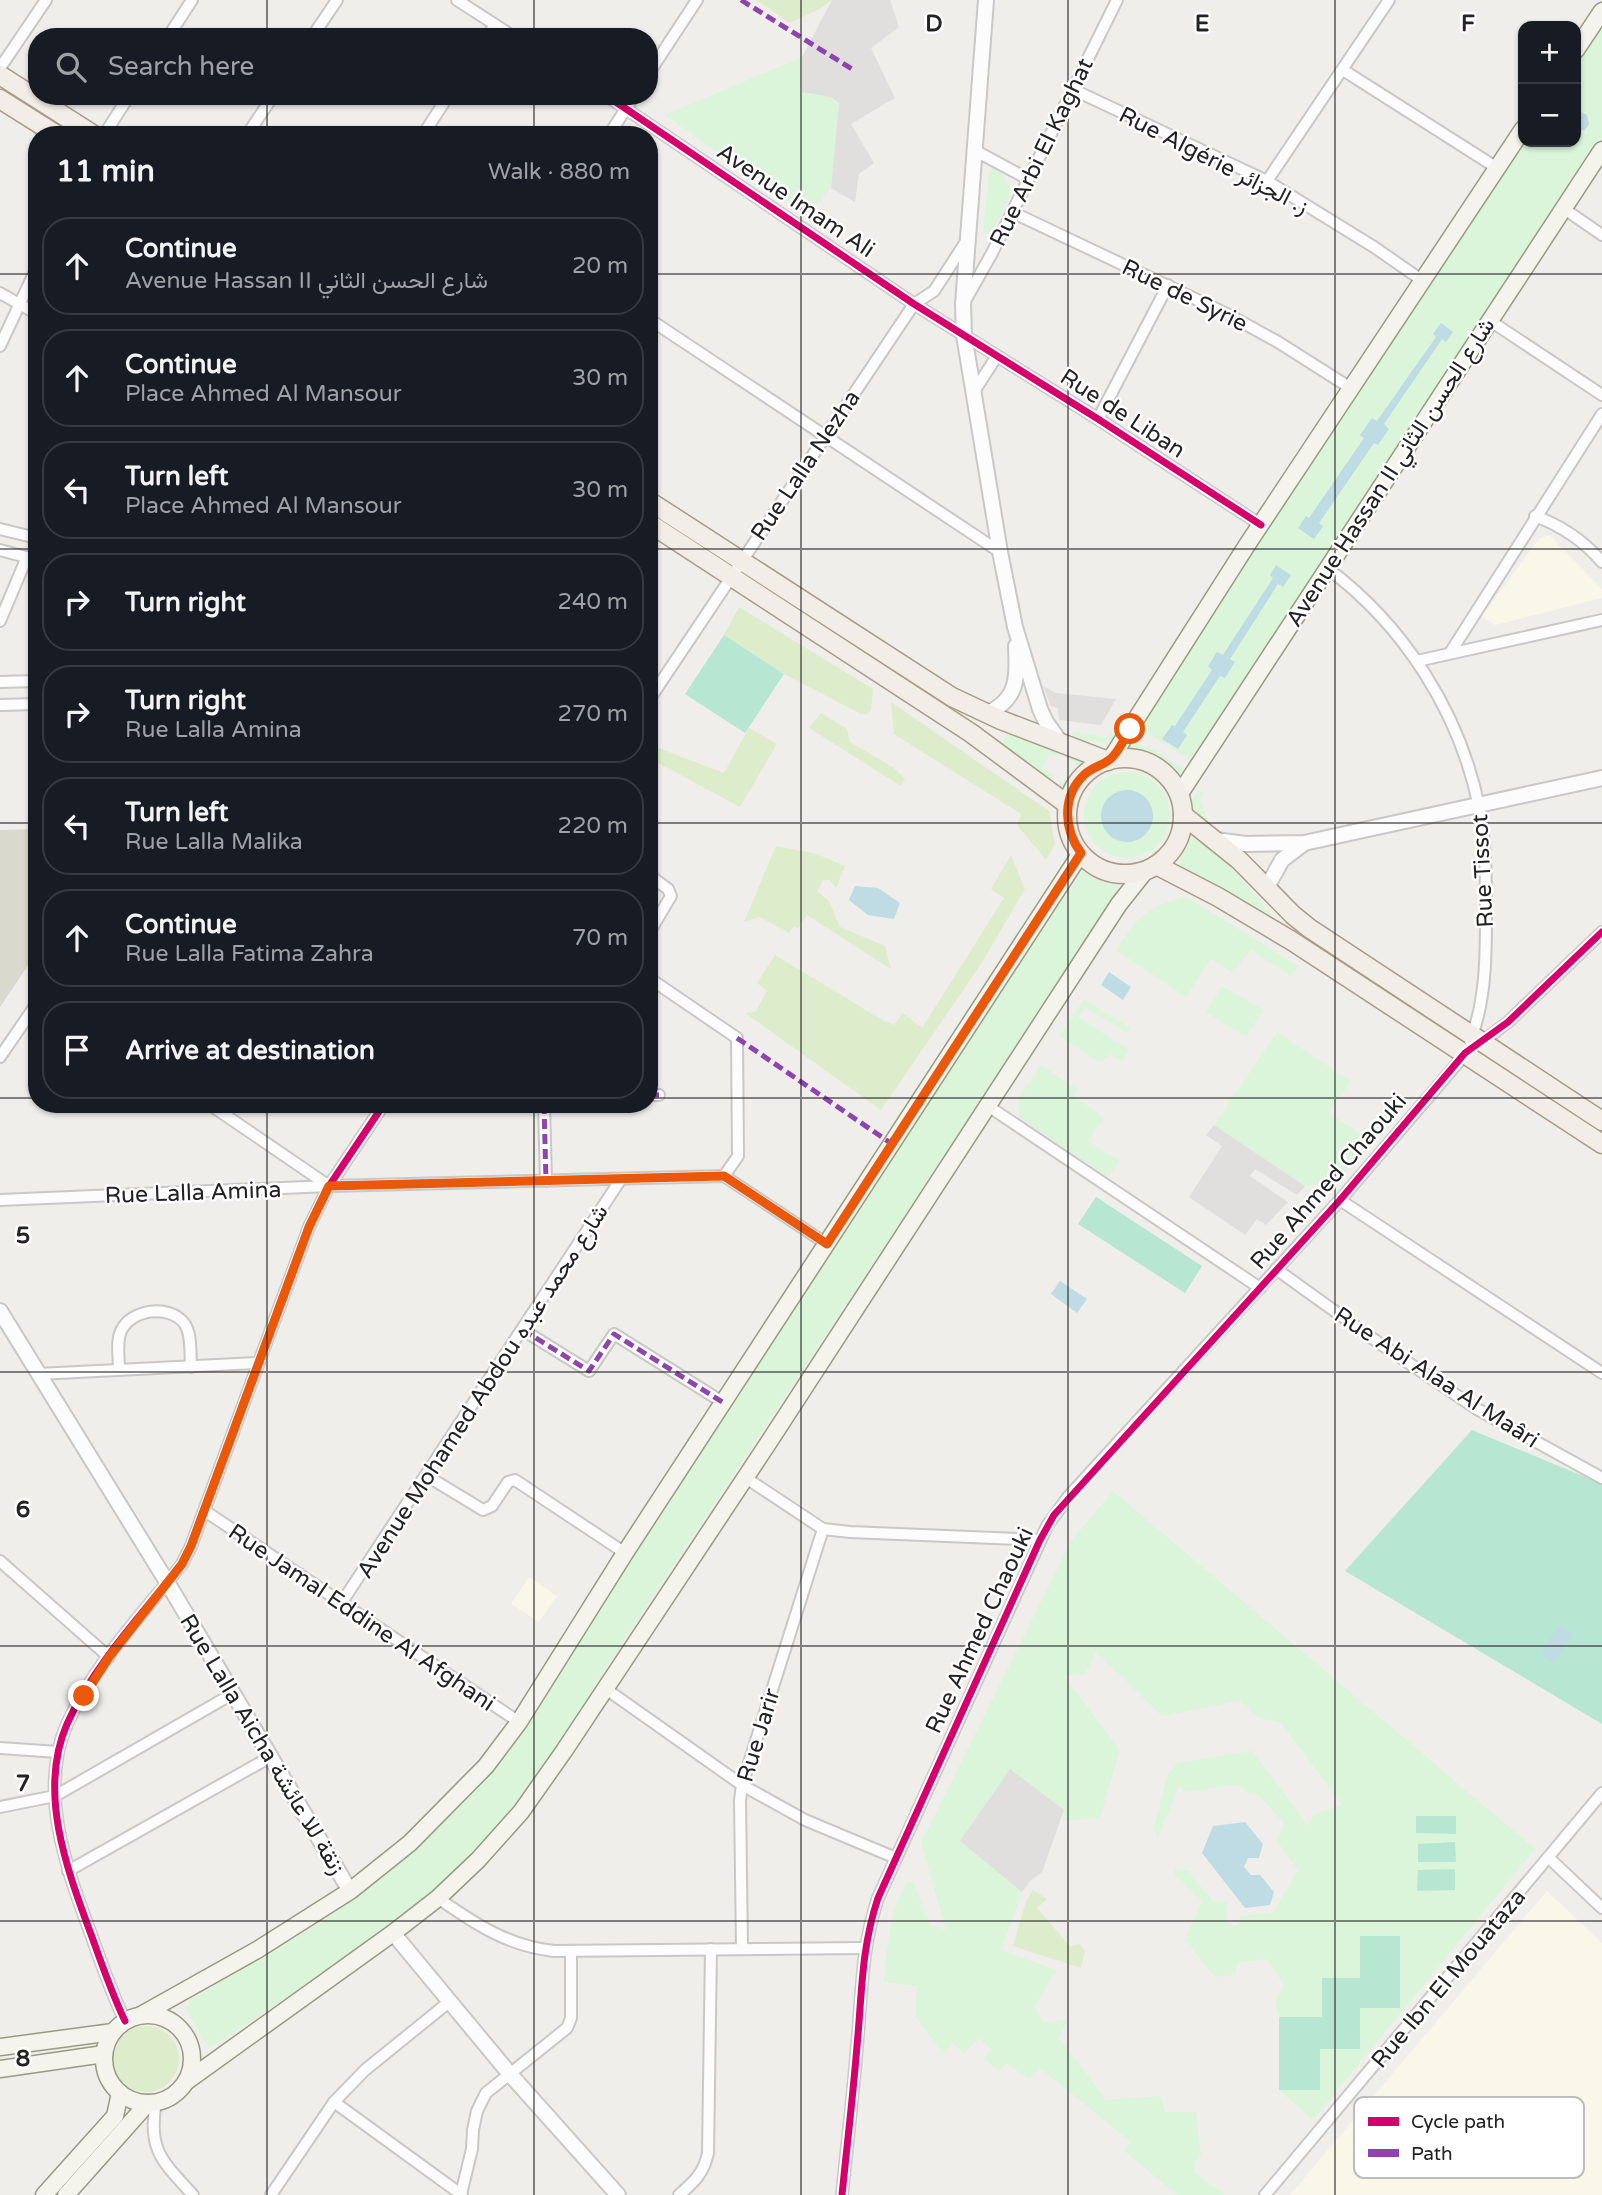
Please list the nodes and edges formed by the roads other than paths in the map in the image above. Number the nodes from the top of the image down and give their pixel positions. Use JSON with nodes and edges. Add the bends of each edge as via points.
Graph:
{"nodes":[{"id":1,"x":46,"y":0,"type":"edge"},
{"id":2,"x":191,"y":0,"type":"edge"},
{"id":3,"x":337,"y":0,"type":"edge"},
{"id":4,"x":457,"y":0,"type":"edge"},
{"id":5,"x":697,"y":0,"type":"edge"},
{"id":6,"x":986,"y":0,"type":"edge"},
{"id":7,"x":1117,"y":0,"type":"edge"},
{"id":8,"x":1388,"y":0,"type":"edge"},
{"id":9,"x":1602,"y":11,"type":"edge"},
{"id":10,"x":495,"y":24,"type":"junction"},
{"id":11,"x":174,"y":28,"type":"edge"},
{"id":12,"x":318,"y":28,"type":"edge"},
{"id":13,"x":493,"y":28,"type":"edge"},
{"id":14,"x":501,"y":28,"type":"edge"},
{"id":15,"x":1581,"y":42,"type":"edge"},
{"id":16,"x":658,"y":59,"type":"edge"},
{"id":17,"x":0,"y":68,"type":"edge"},
{"id":18,"x":1343,"y":70,"type":"junction"},
{"id":19,"x":0,"y":75,"type":"edge"},
{"id":20,"x":1072,"y":89,"type":"junction"},
{"id":21,"x":28,"y":93,"type":"edge"},
{"id":22,"x":0,"y":99,"type":"edge"},
{"id":23,"x":47,"y":105,"type":"edge"},
{"id":24,"x":123,"y":105,"type":"edge"},
{"id":25,"x":267,"y":105,"type":"edge"},
{"id":26,"x":442,"y":105,"type":"edge"},
{"id":27,"x":621,"y":105,"type":"edge"},
{"id":28,"x":628,"y":105,"type":"edge"},
{"id":29,"x":626,"y":108,"type":"junction"},
{"id":30,"x":43,"y":126,"type":"edge"},
{"id":31,"x":80,"y":126,"type":"edge"},
{"id":32,"x":110,"y":126,"type":"edge"},
{"id":33,"x":253,"y":126,"type":"edge"},
{"id":34,"x":429,"y":126,"type":"edge"},
{"id":35,"x":615,"y":126,"type":"edge"},
{"id":36,"x":652,"y":126,"type":"edge"},
{"id":37,"x":658,"y":130,"type":"edge"},
{"id":38,"x":1518,"y":137,"type":"edge"},
{"id":39,"x":974,"y":150,"type":"junction"},
{"id":40,"x":1602,"y":150,"type":"edge"},
{"id":41,"x":1497,"y":168,"type":"junction"},
{"id":42,"x":1028,"y":179,"type":"junction"},
{"id":43,"x":1267,"y":181,"type":"junction"},
{"id":44,"x":1563,"y":208,"type":"junction"},
{"id":45,"x":1012,"y":212,"type":"junction"},
{"id":46,"x":1602,"y":234,"type":"edge"},
{"id":47,"x":968,"y":238,"type":"junction"},
{"id":48,"x":1423,"y":281,"type":"junction"},
{"id":49,"x":1168,"y":285,"type":"junction"},
{"id":50,"x":28,"y":286,"type":"edge"},
{"id":51,"x":0,"y":293,"type":"edge"},
{"id":52,"x":20,"y":303,"type":"junction"},
{"id":53,"x":914,"y":304,"type":"junction"},
{"id":54,"x":963,"y":304,"type":"junction"},
{"id":55,"x":28,"y":308,"type":"edge"},
{"id":56,"x":1489,"y":320,"type":"junction"},
{"id":57,"x":658,"y":325,"type":"edge"},
{"id":58,"x":964,"y":335,"type":"junction"},
{"id":59,"x":0,"y":346,"type":"edge"},
{"id":60,"x":997,"y":356,"type":"junction"},
{"id":61,"x":1352,"y":390,"type":"junction"},
{"id":62,"x":972,"y":393,"type":"junction"},
{"id":63,"x":1602,"y":395,"type":"edge"},
{"id":64,"x":1602,"y":414,"type":"edge"},
{"id":65,"x":1098,"y":419,"type":"junction"},
{"id":66,"x":824,"y":436,"type":"junction"},
{"id":67,"x":658,"y":508,"type":"edge"},
{"id":68,"x":1535,"y":516,"type":"junction"},
{"id":69,"x":1261,"y":525,"type":"junction"},
{"id":70,"x":658,"y":528,"type":"edge"},
{"id":71,"x":0,"y":529,"type":"edge"},
{"id":72,"x":28,"y":536,"type":"edge"},
{"id":73,"x":0,"y":550,"type":"edge"},
{"id":74,"x":1000,"y":552,"type":"junction"},
{"id":75,"x":28,"y":558,"type":"edge"},
{"id":76,"x":1602,"y":562,"type":"edge"},
{"id":77,"x":28,"y":567,"type":"edge"},
{"id":78,"x":736,"y":569,"type":"junction"},
{"id":79,"x":1327,"y":569,"type":"junction"},
{"id":80,"x":1602,"y":620,"type":"edge"},
{"id":81,"x":0,"y":621,"type":"edge"},
{"id":82,"x":1015,"y":627,"type":"junction"},
{"id":83,"x":1450,"y":653,"type":"junction"},
{"id":84,"x":1417,"y":661,"type":"junction"},
{"id":85,"x":28,"y":681,"type":"edge"},
{"id":86,"x":0,"y":682,"type":"edge"},
{"id":87,"x":658,"y":686,"type":"edge"},
{"id":88,"x":28,"y":704,"type":"edge"},
{"id":89,"x":0,"y":705,"type":"edge"},
{"id":90,"x":986,"y":714,"type":"junction"},
{"id":91,"x":1061,"y":743,"type":"junction"},
{"id":92,"x":1109,"y":760,"type":"junction"},
{"id":93,"x":1602,"y":778,"type":"edge"},
{"id":94,"x":1179,"y":795,"type":"junction"},
{"id":95,"x":1068,"y":804,"type":"junction"},
{"id":96,"x":1478,"y":804,"type":"junction"},
{"id":97,"x":1183,"y":815,"type":"junction"},
{"id":98,"x":1216,"y":840,"type":"junction"},
{"id":99,"x":1304,"y":843,"type":"junction"},
{"id":100,"x":1081,"y":853,"type":"junction"},
{"id":101,"x":1151,"y":867,"type":"junction"},
{"id":102,"x":658,"y":881,"type":"edge"},
{"id":103,"x":1267,"y":887,"type":"junction"},
{"id":104,"x":658,"y":918,"type":"edge"},
{"id":105,"x":1602,"y":932,"type":"edge"},
{"id":106,"x":658,"y":984,"type":"edge"},
{"id":107,"x":28,"y":1016,"type":"edge"},
{"id":108,"x":1478,"y":1037,"type":"junction"},
{"id":109,"x":1465,"y":1053,"type":"junction"},
{"id":110,"x":0,"y":1057,"type":"edge"},
{"id":111,"x":988,"y":1106,"type":"junction"},
{"id":112,"x":222,"y":1113,"type":"edge"},
{"id":113,"x":378,"y":1113,"type":"edge"},
{"id":114,"x":544,"y":1113,"type":"edge"},
{"id":115,"x":1602,"y":1121,"type":"edge"},
{"id":116,"x":1602,"y":1144,"type":"edge"},
{"id":117,"x":724,"y":1176,"type":"junction"},
{"id":118,"x":621,"y":1180,"type":"junction"},
{"id":119,"x":546,"y":1181,"type":"junction"},
{"id":120,"x":329,"y":1186,"type":"junction"},
{"id":121,"x":0,"y":1200,"type":"edge"},
{"id":122,"x":1340,"y":1200,"type":"junction"},
{"id":123,"x":827,"y":1244,"type":"junction"},
{"id":124,"x":1276,"y":1269,"type":"junction"},
{"id":125,"x":1260,"y":1287,"type":"junction"},
{"id":126,"x":2,"y":1320,"type":"edge"},
{"id":127,"x":523,"y":1330,"type":"junction"},
{"id":128,"x":258,"y":1363,"type":"junction"},
{"id":129,"x":191,"y":1367,"type":"junction"},
{"id":130,"x":119,"y":1370,"type":"junction"},
{"id":131,"x":1602,"y":1373,"type":"edge"},
{"id":132,"x":38,"y":1374,"type":"junction"},
{"id":133,"x":724,"y":1403,"type":"junction"},
{"id":134,"x":427,"y":1476,"type":"junction"},
{"id":135,"x":746,"y":1478,"type":"junction"},
{"id":136,"x":1602,"y":1478,"type":"edge"},
{"id":137,"x":205,"y":1511,"type":"junction"},
{"id":138,"x":823,"y":1529,"type":"junction"},
{"id":139,"x":1040,"y":1540,"type":"junction"},
{"id":140,"x":625,"y":1553,"type":"junction"},
{"id":141,"x":0,"y":1561,"type":"edge"},
{"id":142,"x":167,"y":1582,"type":"junction"},
{"id":143,"x":342,"y":1602,"type":"junction"},
{"id":144,"x":109,"y":1657,"type":"junction"},
{"id":145,"x":606,"y":1689,"type":"junction"},
{"id":146,"x":234,"y":1693,"type":"junction"},
{"id":147,"x":519,"y":1722,"type":"junction"},
{"id":148,"x":0,"y":1748,"type":"edge"},
{"id":149,"x":58,"y":1752,"type":"junction"},
{"id":150,"x":272,"y":1756,"type":"junction"},
{"id":151,"x":742,"y":1785,"type":"junction"},
{"id":152,"x":1602,"y":1793,"type":"edge"},
{"id":153,"x":55,"y":1796,"type":"junction"},
{"id":154,"x":0,"y":1807,"type":"edge"},
{"id":155,"x":1549,"y":1857,"type":"junction"},
{"id":156,"x":896,"y":1858,"type":"junction"},
{"id":157,"x":68,"y":1871,"type":"junction"},
{"id":158,"x":350,"y":1891,"type":"junction"},
{"id":159,"x":438,"y":1898,"type":"junction"},
{"id":160,"x":1602,"y":1908,"type":"edge"},
{"id":161,"x":393,"y":1933,"type":"junction"},
{"id":162,"x":742,"y":1948,"type":"junction"},
{"id":163,"x":864,"y":1948,"type":"junction"},
{"id":164,"x":711,"y":1949,"type":"junction"},
{"id":165,"x":571,"y":1952,"type":"junction"},
{"id":166,"x":449,"y":2002,"type":"junction"},
{"id":167,"x":141,"y":2015,"type":"junction"},
{"id":168,"x":119,"y":2027,"type":"junction"},
{"id":169,"x":0,"y":2047,"type":"edge"},
{"id":170,"x":104,"y":2054,"type":"junction"},
{"id":171,"x":0,"y":2069,"type":"edge"},
{"id":172,"x":509,"y":2073,"type":"junction"},
{"id":173,"x":187,"y":2081,"type":"junction"},
{"id":174,"x":120,"y":2093,"type":"junction"},
{"id":175,"x":334,"y":2102,"type":"junction"},
{"id":176,"x":152,"y":2103,"type":"junction"},
{"id":177,"x":461,"y":2194,"type":"edge"},
{"id":178,"x":44,"y":2195,"type":"edge"},
{"id":179,"x":65,"y":2195,"type":"edge"},
{"id":180,"x":193,"y":2195,"type":"edge"},
{"id":181,"x":271,"y":2195,"type":"edge"},
{"id":182,"x":618,"y":2195,"type":"edge"},
{"id":183,"x":679,"y":2195,"type":"edge"},
{"id":184,"x":842,"y":2195,"type":"edge"},
{"id":185,"x":1265,"y":2195,"type":"edge"}],
"edges":[{"from":1,"to":17,"type":"street"},
{"from":2,"to":11,"type":"street"},
{"from":3,"to":12,"type":"street"},
{"from":4,"to":10,"type":"street"},
{"from":5,"to":16,"type":"street"},
{"from":6,"to":39,"type":"street"},
{"from":7,"to":20,"type":"street","name":"Rue Arbi El Kaghat"},
{"from":8,"to":18,"type":"street"},
{"from":9,"to":15,"type":"main road"},
{"from":10,"to":13,"type":"street"},
{"from":10,"to":14,"type":"street"},
{"from":18,"to":41,"type":"street"},
{"from":18,"to":43,"type":"street"},
{"from":19,"to":21,"type":"main road"},
{"from":20,"to":42,"type":"street","name":"Rue Arbi El Kaghat"},
{"from":20,"to":43,"type":"street","name":"Rue Algérie ز. الجزائر"},
{"from":22,"to":30,"type":"main road"},
{"from":23,"to":31,"type":"main road"},
{"from":24,"to":32,"type":"street"},
{"from":25,"to":33,"type":"street"},
{"from":26,"to":34,"type":"street"},
{"from":27,"to":29,"type":"street","name":"Avenue Imam Ali"},
{"from":28,"to":29,"type":"street"},
{"from":29,"to":35,"type":"street"},
{"from":29,"to":36,"type":"street","name":"Avenue Imam Ali"},
{"from":37,"to":53,"type":"street","name":"Avenue Imam Ali"},
{"from":38,"to":41,"type":"main road"},
{"from":39,"to":42,"type":"street"},
{"from":39,"to":47,"type":"street"},
{"from":40,"to":44,"type":"main road","name":"Avenue Hassan II شارع الحسن الثاني"},
{"from":41,"to":48,"type":"main road"},
{"from":42,"to":45,"type":"street","name":"Rue Arbi El Kaghat"},
{"from":43,"to":48,"type":"street","name":"Rue Algérie ز. الجزائر"},
{"from":44,"to":46,"type":"street"},
{"from":44,"to":56,"type":"main road","name":"Avenue Hassan II شارع الحسن الثاني"},
{"from":45,"to":49,"type":"street","name":"Rue de Syrie"},
{"from":45,"to":54,"type":"street","name":"Rue Arbi El Kaghat"},
{"from":47,"to":53,"type":"street","name":"Rue Lalla Nezha","via":[[934,291]]},
{"from":47,"to":54,"type":"street"},
{"from":48,"to":61,"type":"main road"},
{"from":49,"to":61,"type":"street","name":"Rue de Syrie","via":[[1278,342]]},
{"from":49,"to":65,"type":"street"},
{"from":50,"to":52,"type":"street"},
{"from":51,"to":52,"type":"street"},
{"from":52,"to":55,"type":"street"},
{"from":52,"to":59,"type":"street"},
{"from":53,"to":58,"type":"street","name":"Avenue Imam Ali"},
{"from":53,"to":66,"type":"street","name":"Rue Lalla Nezha"},
{"from":54,"to":58,"type":"street"},
{"from":56,"to":63,"type":"street"},
{"from":56,"to":79,"type":"main road","name":"Avenue Hassan II شارع الحسن الثاني"},
{"from":57,"to":66,"type":"street"},
{"from":58,"to":60,"type":"street","name":"Rue de Liban"},
{"from":58,"to":62,"type":"street"},
{"from":60,"to":62,"type":"street"},
{"from":60,"to":65,"type":"street","name":"Rue de Liban"},
{"from":61,"to":69,"type":"main road"},
{"from":62,"to":74,"type":"street"},
{"from":64,"to":68,"type":"street"},
{"from":65,"to":69,"type":"street","name":"Rue de Liban"},
{"from":66,"to":74,"type":"street"},
{"from":66,"to":78,"type":"street","name":"Rue Lalla Nezha"},
{"from":67,"to":78,"type":"main road"},
{"from":68,"to":76,"type":"street","via":[[1574,536]]},
{"from":68,"to":83,"type":"street"},
{"from":69,"to":92,"type":"main road"},
{"from":70,"to":78,"type":"main road"},
{"from":71,"to":72,"type":"street"},
{"from":73,"to":75,"type":"street"},
{"from":74,"to":82,"type":"street"},
{"from":77,"to":81,"type":"street"},
{"from":78,"to":87,"type":"street","name":"Rue Lalla Nezha"},
{"from":78,"to":90,"type":"main road"},
{"from":78,"to":95,"type":"main road"},
{"from":79,"to":84,"type":"street","name":"Rue Tissot","via":[[1374,607]]},
{"from":79,"to":94,"type":"main road","name":"Avenue Hassan II شارع الحسن الثاني"},
{"from":80,"to":83,"type":"street"},
{"from":82,"to":90,"type":"street","via":[[1012,693],[999,708]]},
{"from":82,"to":91,"type":"street","via":[[1046,722]]},
{"from":83,"to":84,"type":"street"},
{"from":84,"to":96,"type":"street","name":"Rue Tissot","via":[[1454,731]]},
{"from":85,"to":86,"type":"street"},
{"from":88,"to":89,"type":"street"},
{"from":90,"to":91,"type":"main road"},
{"from":91,"to":92,"type":"main road"},
{"from":92,"to":94,"type":"main road","via":[[1131,758],[1151,764],[1168,777]]},
{"from":92,"to":95,"type":"main road","via":[[1079,781]]},
{"from":93,"to":96,"type":"street"},
{"from":94,"to":97,"type":"main road"},
{"from":95,"to":100,"type":"main road","via":[[1069,830]]},
{"from":96,"to":99,"type":"street"},
{"from":96,"to":108,"type":"street","name":"Rue Tissot","via":[[1484,847],[1486,951]]},
{"from":97,"to":98,"type":"main road"},
{"from":97,"to":101,"type":"main road","via":[[1176,844]]},
{"from":98,"to":99,"type":"street"},
{"from":98,"to":103,"type":"main road"},
{"from":99,"to":103,"type":"street","via":[[1282,860]]},
{"from":100,"to":101,"type":"main road","via":[[1111,872],[1129,874]]},
{"from":100,"to":123,"type":"main road"},
{"from":101,"to":109,"type":"main road","via":[[1195,884],[1281,934]]},
{"from":101,"to":111,"type":"main road","via":[[1119,904]]},
{"from":102,"to":104,"type":"street","via":[[671,896]]},
{"from":103,"to":108,"type":"main road","via":[[1309,928]]},
{"from":105,"to":108,"type":"street","name":"Rue Ahmed Chaouki","via":[[1508,1022]]},
{"from":106,"to":117,"type":"street","via":[[737,1038],[738,1156]]},
{"from":107,"to":110,"type":"street"},
{"from":108,"to":109,"type":"street","name":"Rue Ahmed Chaouki"},
{"from":108,"to":115,"type":"main road"},
{"from":109,"to":116,"type":"main road"},
{"from":109,"to":122,"type":"street","name":"Rue Ahmed Chaouki"},
{"from":111,"to":125,"type":"street"},
{"from":111,"to":135,"type":"main road"},
{"from":112,"to":120,"type":"street"},
{"from":113,"to":120,"type":"street"},
{"from":114,"to":119,"type":"street"},
{"from":117,"to":118,"type":"street","name":"Rue Lalla Amina"},
{"from":117,"to":123,"type":"street"},
{"from":118,"to":119,"type":"street","name":"Rue Lalla Amina"},
{"from":118,"to":127,"type":"street","name":"Avenue Mohamed Abdou شارع محمد عبده"},
{"from":119,"to":120,"type":"street","name":"Rue Lalla Amina"},
{"from":120,"to":121,"type":"street","name":"Rue Lalla Amina"},
{"from":120,"to":128,"type":"street"},
{"from":122,"to":124,"type":"street","name":"Rue Ahmed Chaouki"},
{"from":122,"to":131,"type":"street"},
{"from":123,"to":133,"type":"main road"},
{"from":124,"to":125,"type":"street","name":"Rue Ahmed Chaouki"},
{"from":124,"to":136,"type":"street","name":"Rue Abi Alaa Al Maâri","via":[[1477,1409]]},
{"from":125,"to":139,"type":"street","name":"Rue Ahmed Chaouki","via":[[1068,1497]]},
{"from":126,"to":132,"type":"street","name":"Rue Lalla Aicha زنقة للا عائشة"},
{"from":127,"to":133,"type":"street","via":[[589,1371],[614,1334]]},
{"from":127,"to":134,"type":"street","name":"Avenue Mohamed Abdou شارع محمد عبده"},
{"from":128,"to":129,"type":"street"},
{"from":128,"to":137,"type":"street"},
{"from":129,"to":130,"type":"street"},
{"from":129,"to":130,"type":"street","via":[[183,1322],[169,1313],[149,1312],[125,1324],[120,1333]]},
{"from":130,"to":132,"type":"street"},
{"from":132,"to":142,"type":"street","name":"Rue Lalla Aicha زنقة للا عائشة"},
{"from":133,"to":140,"type":"main road"},
{"from":134,"to":140,"type":"street","via":[[483,1510],[515,1480]]},
{"from":134,"to":143,"type":"street","name":"Avenue Mohamed Abdou شارع محمد عبده"},
{"from":135,"to":138,"type":"street"},
{"from":135,"to":145,"type":"main road"},
{"from":137,"to":142,"type":"street","via":[[182,1564]]},
{"from":137,"to":143,"type":"street","name":"Rue Jamal Eddine Al Afghani"},
{"from":138,"to":139,"type":"street"},
{"from":138,"to":151,"type":"street","name":"Rue Jarir"},
{"from":139,"to":156,"type":"street","name":"Rue Ahmed Chaouki"},
{"from":140,"to":147,"type":"main road"},
{"from":141,"to":144,"type":"street"},
{"from":142,"to":144,"type":"street"},
{"from":142,"to":146,"type":"street","name":"Rue Lalla Aicha زنقة للا عائشة"},
{"from":143,"to":147,"type":"street","name":"Rue Jamal Eddine Al Afghani"},
{"from":144,"to":149,"type":"street","via":[[67,1724]]},
{"from":145,"to":151,"type":"street"},
{"from":145,"to":159,"type":"main road","via":[[521,1812]]},
{"from":146,"to":150,"type":"street","name":"Rue Lalla Aicha زنقة للا عائشة"},
{"from":146,"to":153,"type":"street"},
{"from":147,"to":158,"type":"main road","via":[[454,1800]]},
{"from":148,"to":149,"type":"street"},
{"from":149,"to":153,"type":"street"},
{"from":150,"to":157,"type":"street"},
{"from":150,"to":158,"type":"street","name":"Rue Lalla Aicha زنقة للا عائشة"},
{"from":151,"to":156,"type":"street","via":[[805,1819]]},
{"from":151,"to":162,"type":"street","name":"Rue Jarir"},
{"from":152,"to":155,"type":"street","name":"Rue Ibn El Mouataza"},
{"from":153,"to":154,"type":"street"},
{"from":153,"to":157,"type":"street"},
{"from":155,"to":160,"type":"street"},
{"from":155,"to":185,"type":"street","name":"Rue Ibn El Mouataza"},
{"from":156,"to":163,"type":"street","name":"Rue Ahmed Chaouki","via":[[878,1898]]},
{"from":157,"to":168,"type":"street","via":[[115,2000]]},
{"from":158,"to":167,"type":"main road"},
{"from":159,"to":161,"type":"main road"},
{"from":159,"to":165,"type":"street","via":[[505,1940]]},
{"from":161,"to":166,"type":"street"},
{"from":161,"to":173,"type":"main road"},
{"from":162,"to":163,"type":"street"},
{"from":162,"to":164,"type":"street"},
{"from":163,"to":184,"type":"street","name":"Rue Ahmed Chaouki"},
{"from":164,"to":165,"type":"street"},
{"from":164,"to":183,"type":"street","via":[[708,2153],[705,2168]]},
{"from":165,"to":172,"type":"street","via":[[567,2028]]},
{"from":166,"to":172,"type":"street"},
{"from":166,"to":175,"type":"street","via":[[365,2070]]},
{"from":167,"to":168,"type":"main road"},
{"from":167,"to":173,"type":"main road","via":[[164,2017],[185,2034],[193,2059]]},
{"from":168,"to":169,"type":"main road"},
{"from":168,"to":170,"type":"main road"},
{"from":170,"to":171,"type":"main road"},
{"from":170,"to":174,"type":"main road","via":[[106,2073]]},
{"from":172,"to":177,"type":"street","via":[[486,2093],[477,2110]]},
{"from":172,"to":182,"type":"street"},
{"from":173,"to":176,"type":"main road","via":[[173,2096]]},
{"from":174,"to":176,"type":"main road","via":[[133,2101]]},
{"from":174,"to":178,"type":"main road","via":[[115,2116]]},
{"from":175,"to":177,"type":"street"},
{"from":175,"to":181,"type":"street"},
{"from":176,"to":179,"type":"main road"},
{"from":176,"to":180,"type":"street","via":[[155,2145]]}]}
